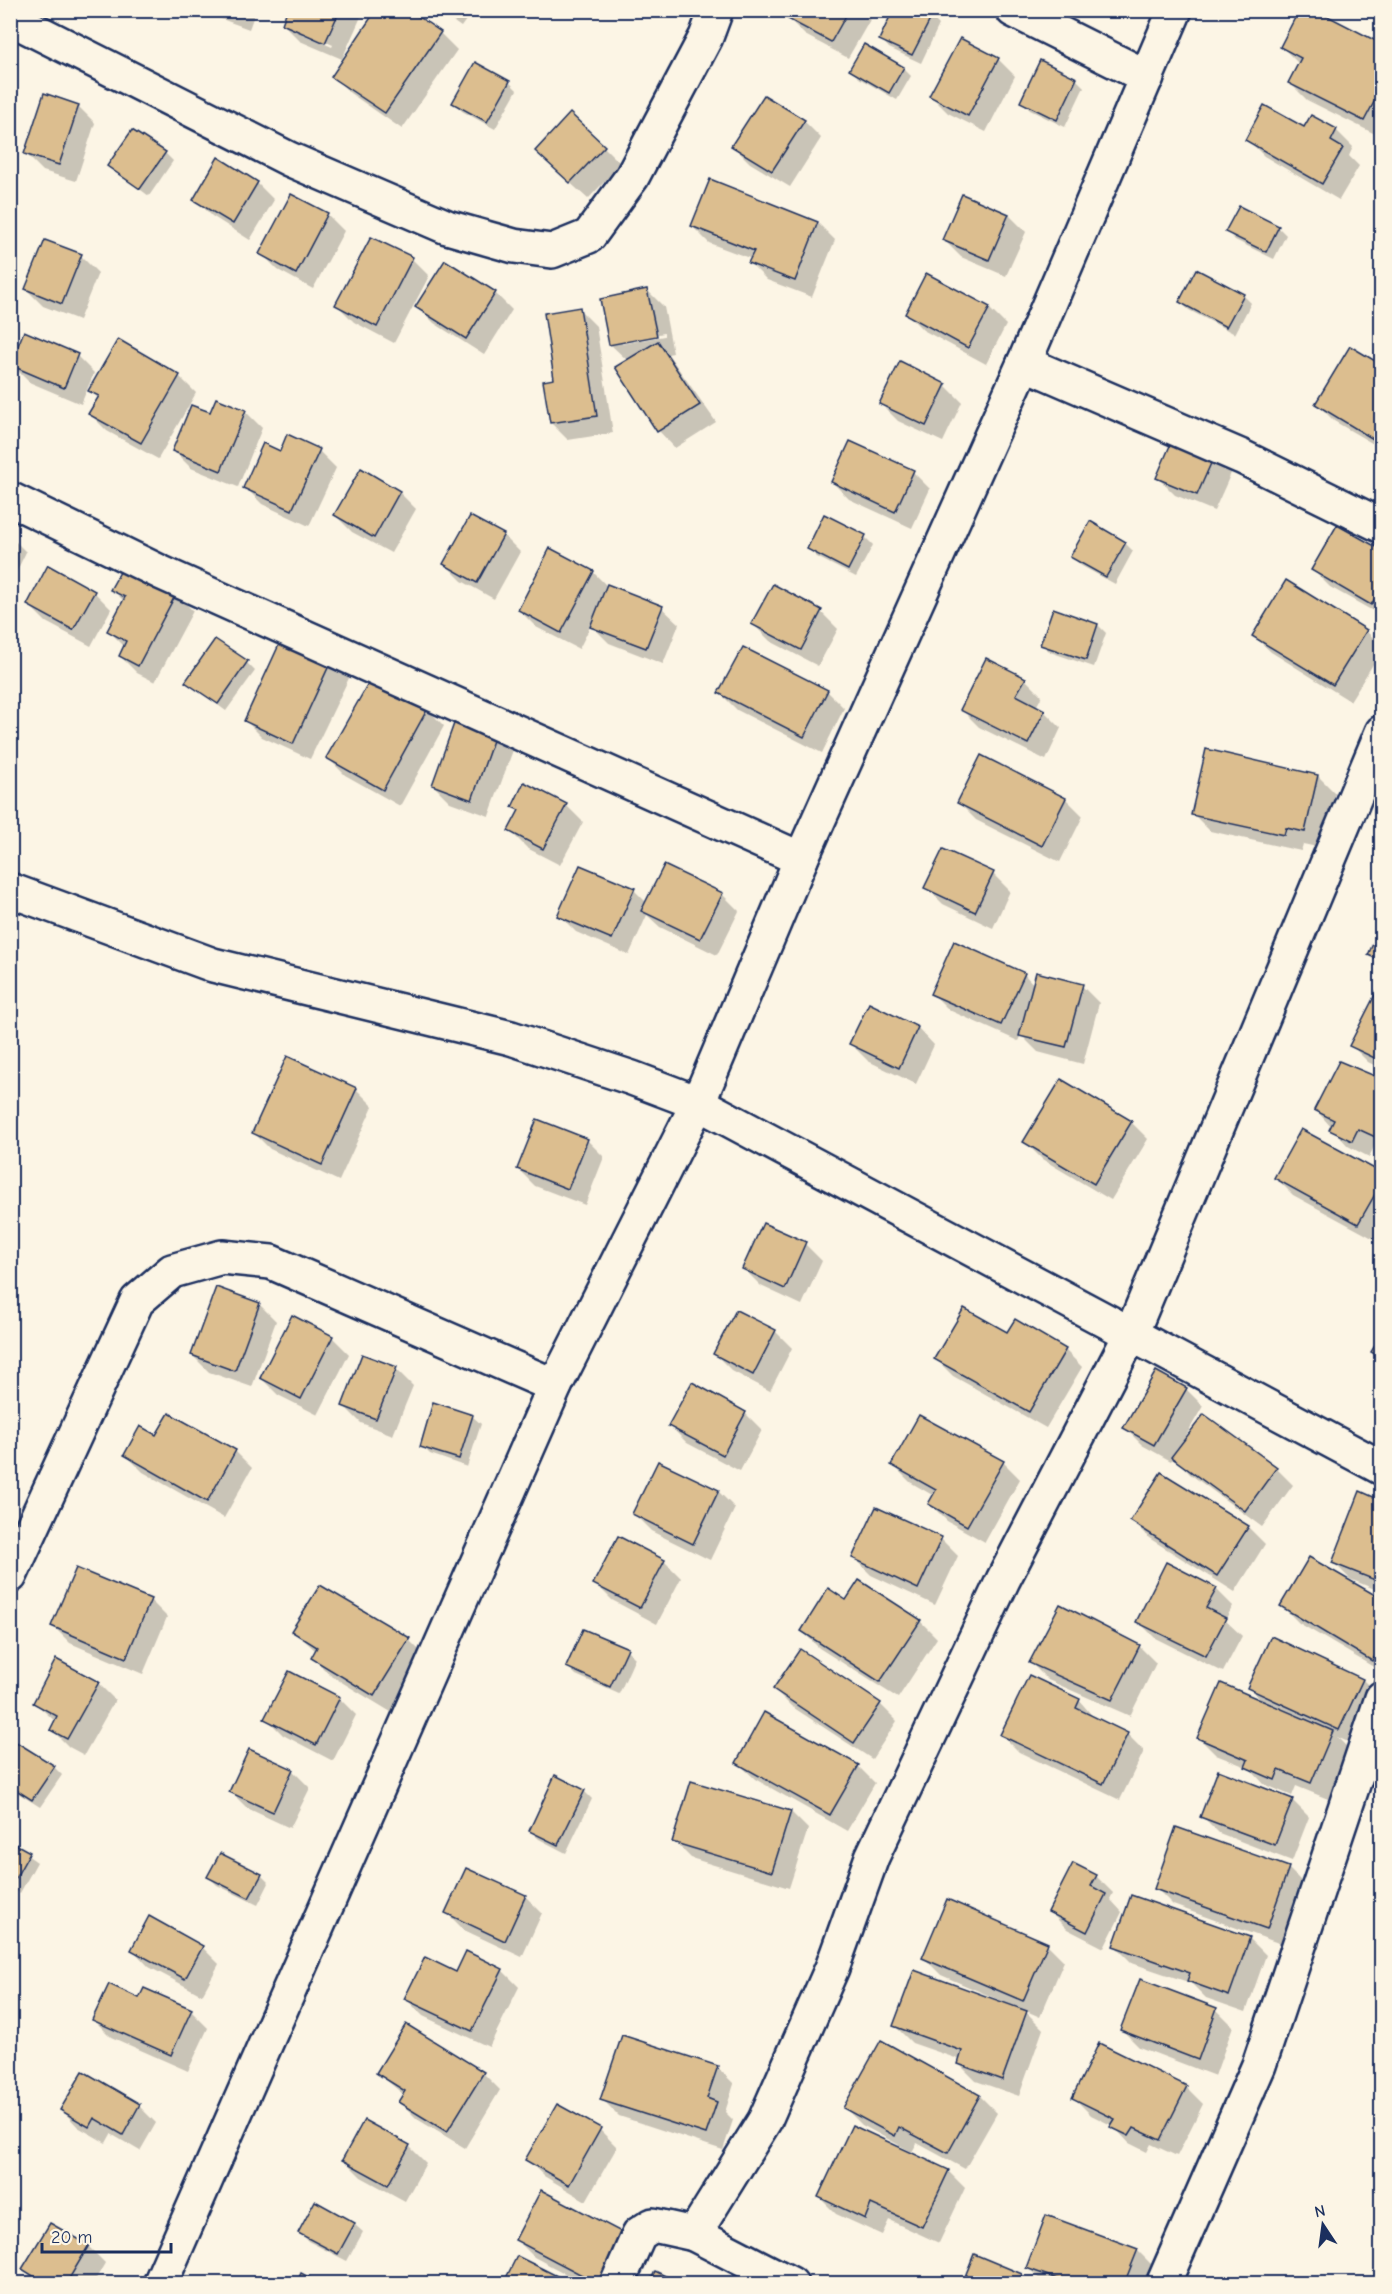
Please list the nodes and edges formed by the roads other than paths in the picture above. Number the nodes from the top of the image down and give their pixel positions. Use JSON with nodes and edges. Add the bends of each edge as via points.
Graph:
{"nodes":[{"id":1,"x":716,"y":10,"type":"edge"},
{"id":2,"x":1013,"y":10,"type":"edge"},
{"id":3,"x":1175,"y":10,"type":"edge"},
{"id":4,"x":10,"y":18,"type":"edge"},
{"id":5,"x":1147,"y":77,"type":"junction"},
{"id":6,"x":1024,"y":363,"type":"junction"},
{"id":7,"x":10,"y":499,"type":"edge"},
{"id":8,"x":1382,"y":526,"type":"edge"},
{"id":9,"x":1382,"y":732,"type":"edge"},
{"id":10,"x":801,"y":859,"type":"junction"},
{"id":11,"x":10,"y":890,"type":"edge"},
{"id":12,"x":698,"y":1102,"type":"junction"},
{"id":13,"x":1132,"y":1332,"type":"junction"},
{"id":14,"x":555,"y":1386,"type":"junction"},
{"id":15,"x":1382,"y":1468,"type":"edge"},
{"id":16,"x":10,"y":1576,"type":"edge"},
{"id":17,"x":1382,"y":1698,"type":"edge"},
{"id":18,"x":694,"y":2234,"type":"junction"},
{"id":19,"x":160,"y":2283,"type":"edge"},
{"id":20,"x":617,"y":2283,"type":"edge"},
{"id":21,"x":791,"y":2283,"type":"edge"},
{"id":22,"x":1163,"y":2283,"type":"edge"}],
"edges":[{"from":1,"to":4,"type":"street","via":[[706,37],[632,177],[589,236],[552,252],[447,227],[331,177]]},
{"from":2,"to":5,"type":"street"},
{"from":3,"to":5,"type":"street"},
{"from":5,"to":6,"type":"street"},
{"from":6,"to":8,"type":"street","via":[[1242,457]]},
{"from":6,"to":10,"type":"street"},
{"from":7,"to":10,"type":"street","via":[[162,573]]},
{"from":9,"to":13,"type":"street"},
{"from":10,"to":12,"type":"street"},
{"from":11,"to":12,"type":"street","via":[[213,965],[512,1038]]},
{"from":12,"to":13,"type":"street"},
{"from":12,"to":14,"type":"street"},
{"from":13,"to":15,"type":"street","via":[[1260,1406]]},
{"from":13,"to":18,"type":"street","via":[[1003,1580],[877,1846],[832,1968],[765,2120]]},
{"from":14,"to":16,"type":"street","via":[[272,1262],[222,1257],[172,1271],[137,1301]]},
{"from":14,"to":19,"type":"street"},
{"from":17,"to":22,"type":"street","via":[[1259,2065]]},
{"from":18,"to":20,"type":"street","via":[[653,2225],[639,2234]]},
{"from":18,"to":21,"type":"street"}]}
